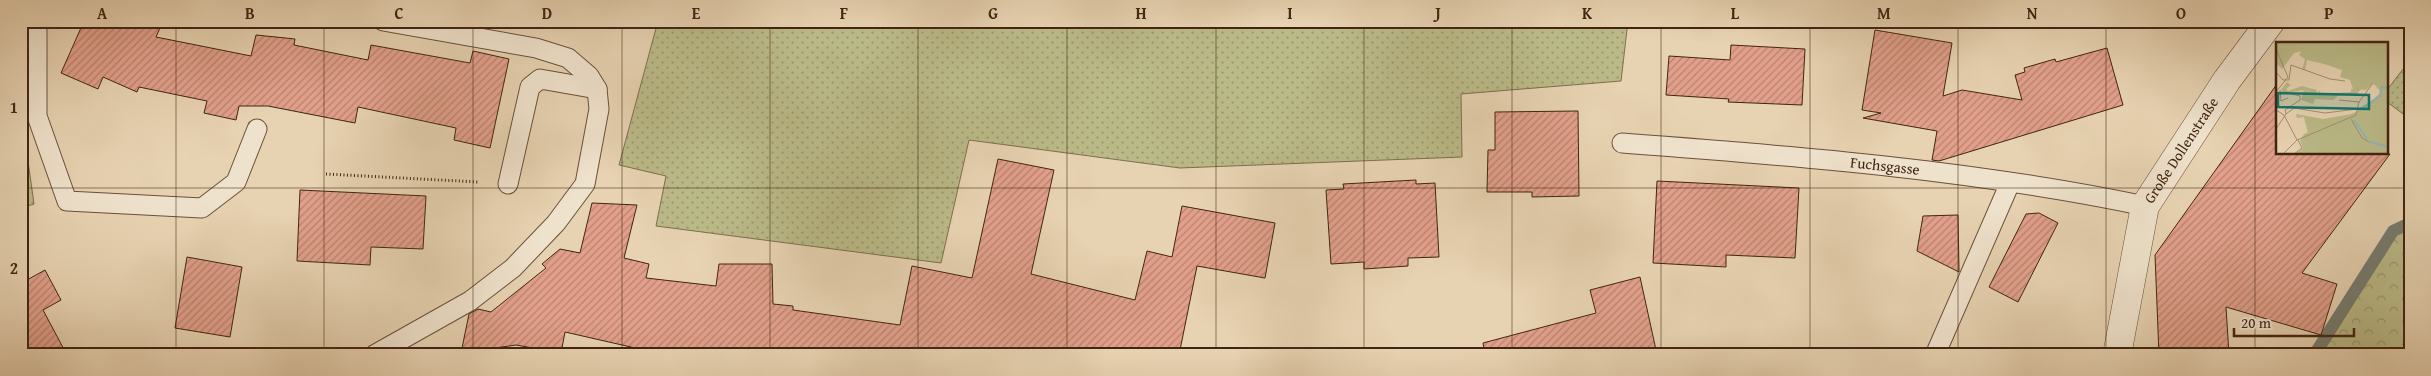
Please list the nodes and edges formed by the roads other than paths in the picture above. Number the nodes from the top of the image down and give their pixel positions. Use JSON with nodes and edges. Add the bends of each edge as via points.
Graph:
{"nodes":[{"id":1,"x":37,"y":21,"type":"edge"},
{"id":2,"x":383,"y":21,"type":"edge"},
{"id":3,"x":2272,"y":21,"type":"edge"},
{"id":4,"x":596,"y":89,"type":"junction"},
{"id":5,"x":257,"y":129,"type":"dead end"},
{"id":6,"x":1622,"y":143,"type":"dead end"},
{"id":7,"x":2010,"y":183,"type":"junction"},
{"id":8,"x":508,"y":184,"type":"road end"},
{"id":9,"x":2145,"y":206,"type":"junction"},
{"id":10,"x":374,"y":355,"type":"edge"},
{"id":11,"x":1936,"y":355,"type":"edge"},
{"id":12,"x":2117,"y":355,"type":"edge"}],
"edges":[{"from":1,"to":5,"type":"lane","via":[[37,116],[67,201],[202,208],[236,182]]},
{"from":2,"to":4,"type":"lane","via":[[536,48],[568,58],[589,76]]},
{"from":3,"to":9,"type":"street","name":"Große Dollenstraße","via":[[2227,80]]},
{"from":4,"to":8,"type":"lane","via":[[540,79],[530,87]]},
{"from":4,"to":10,"type":"lane","via":[[599,109],[584,184],[556,223],[513,268],[470,301]]},
{"from":6,"to":7,"type":"lane","name":"Fuchsgasse","via":[[1822,158]]},
{"from":7,"to":9,"type":"lane","name":"Fuchsgasse"},
{"from":7,"to":11,"type":"lane"},
{"from":9,"to":12,"type":"street","name":"Große Dollenstraße"}]}
